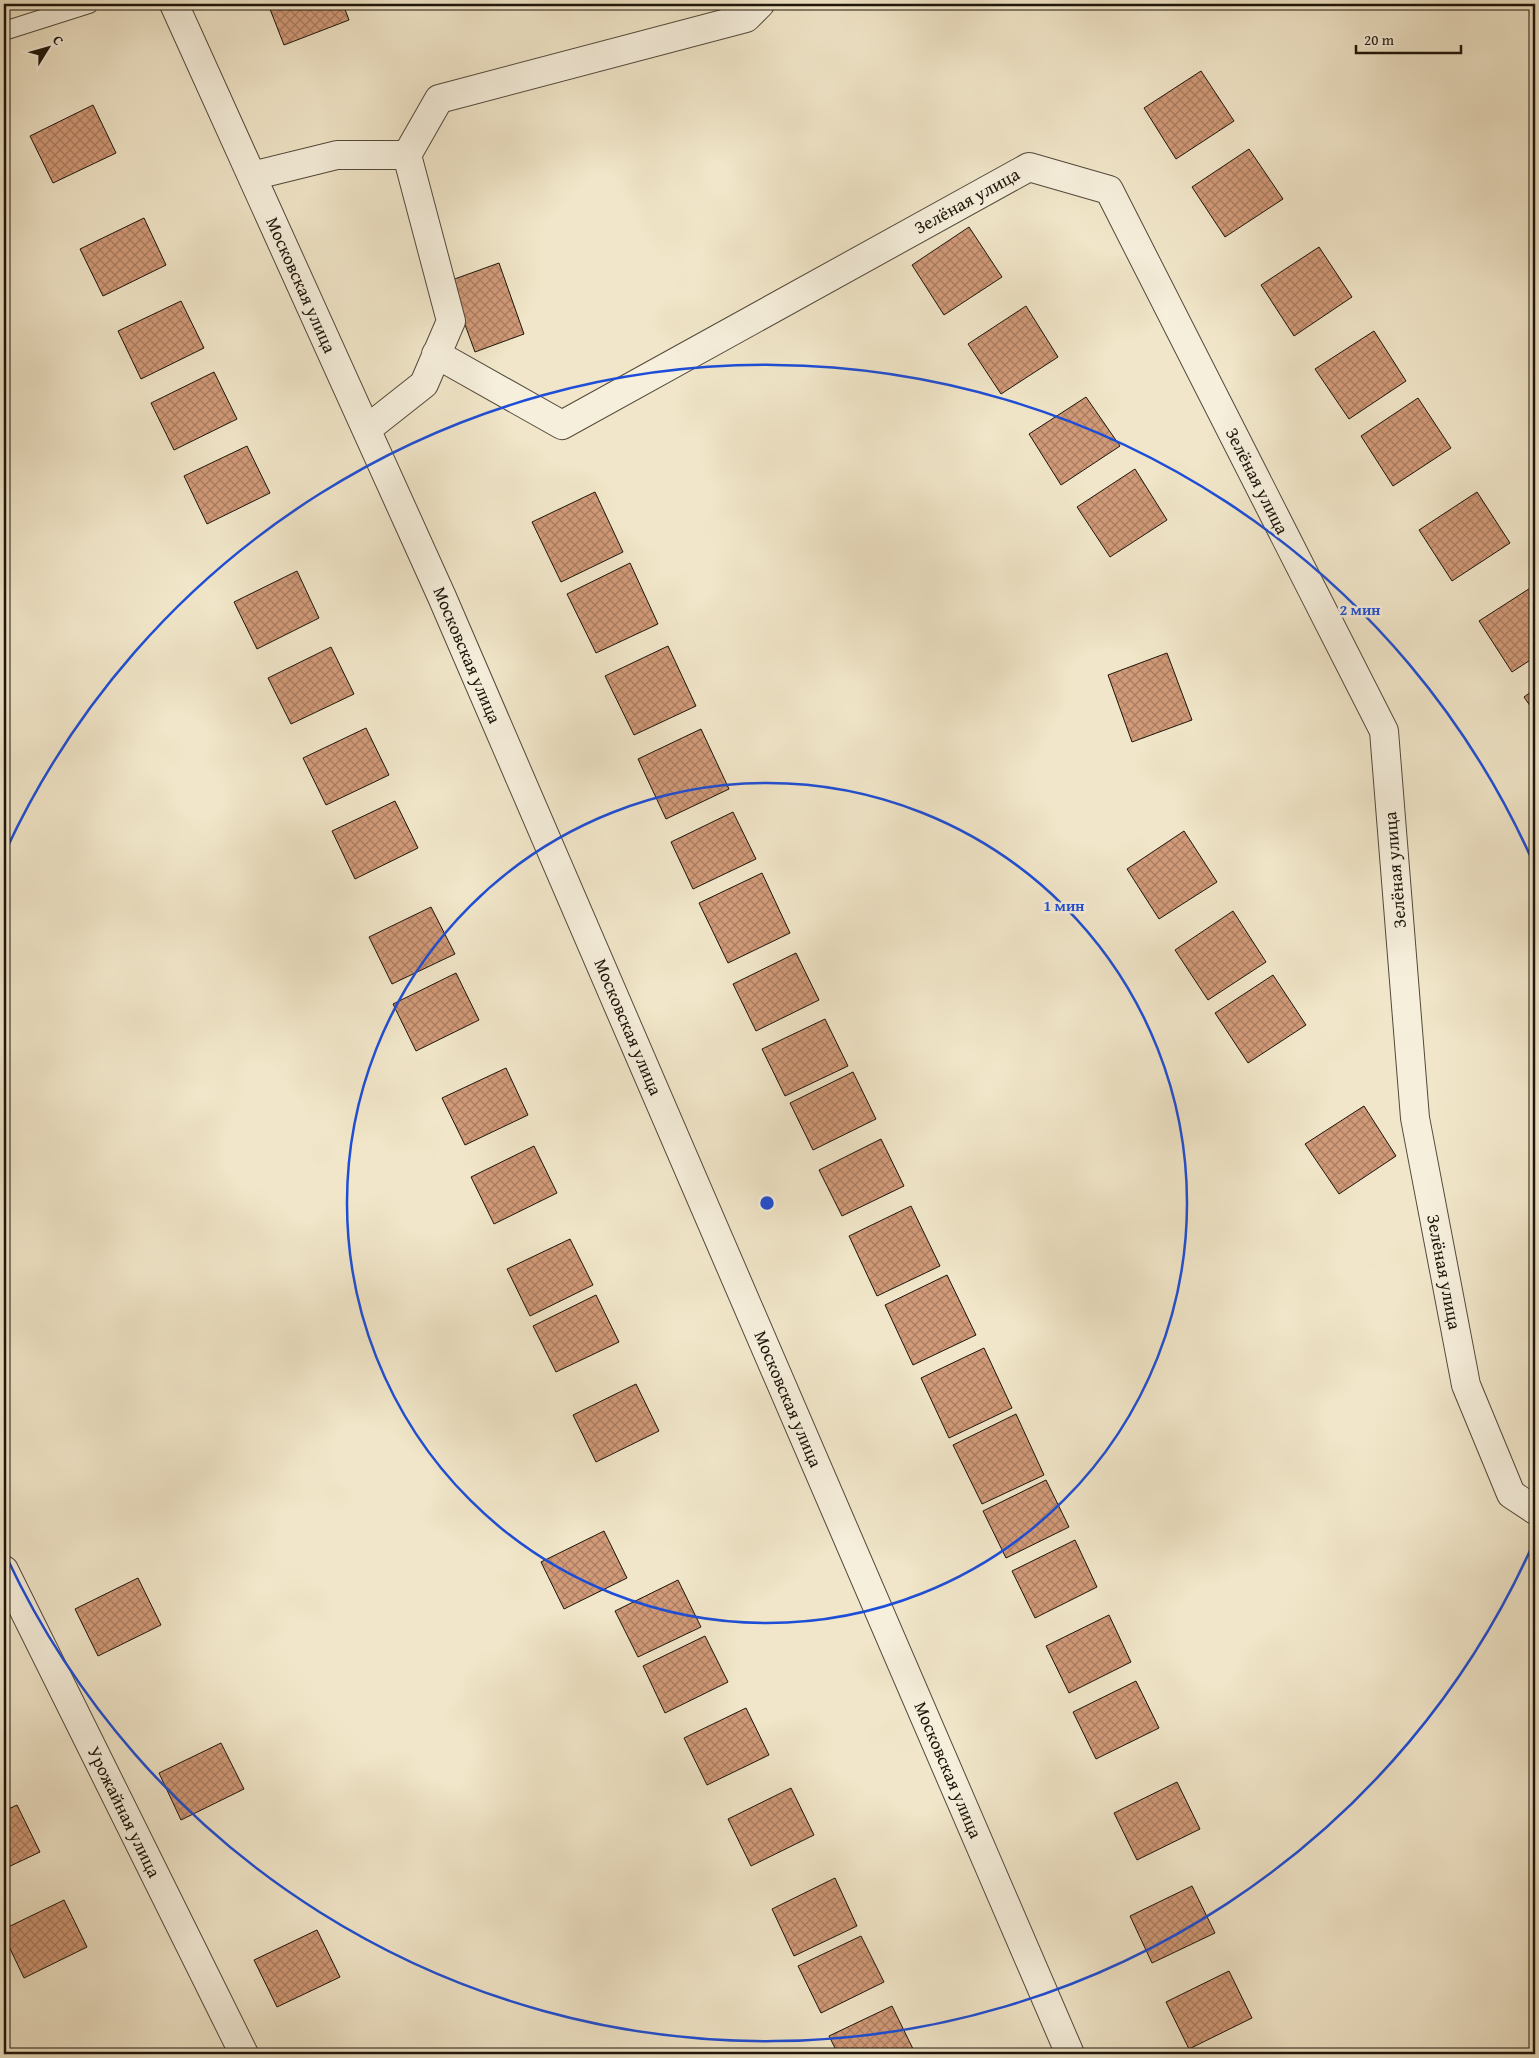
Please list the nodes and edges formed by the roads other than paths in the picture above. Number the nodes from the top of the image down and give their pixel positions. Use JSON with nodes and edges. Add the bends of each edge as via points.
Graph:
{"nodes":[{"id":1,"x":89,"y":4,"type":"edge"},
{"id":2,"x":174,"y":4,"type":"edge"},
{"id":3,"x":760,"y":4,"type":"edge"},
{"id":4,"x":4,"y":31,"type":"edge"},
{"id":5,"x":407,"y":155,"type":"junction"},
{"id":6,"x":252,"y":176,"type":"junction"},
{"id":7,"x":436,"y":354,"type":"junction"},
{"id":8,"x":367,"y":429,"type":"junction"},
{"id":9,"x":1535,"y":1510,"type":"edge"},
{"id":10,"x":4,"y":1570,"type":"edge"},
{"id":11,"x":244,"y":2054,"type":"edge"},
{"id":12,"x":1070,"y":2054,"type":"edge"}],
"edges":[{"from":1,"to":4,"type":"lane"},
{"from":2,"to":6,"type":"street","name":"Московская улица"},
{"from":3,"to":5,"type":"street","via":[[746,18],[439,99]]},
{"from":5,"to":6,"type":"street","via":[[337,155]]},
{"from":5,"to":7,"type":"street","via":[[451,321]]},
{"from":6,"to":8,"type":"street","name":"Московская улица"},
{"from":7,"to":8,"type":"street","via":[[424,384]]},
{"from":7,"to":9,"type":"street","name":"Зелёная улица","via":[[562,424],[1029,167],[1108,190],[1384,731],[1415,1118],[1464,1375],[1511,1494]]},
{"from":8,"to":12,"type":"street","name":"Московская улица","via":[[442,596]]},
{"from":10,"to":11,"type":"street","name":"Урожайная улица"}]}
